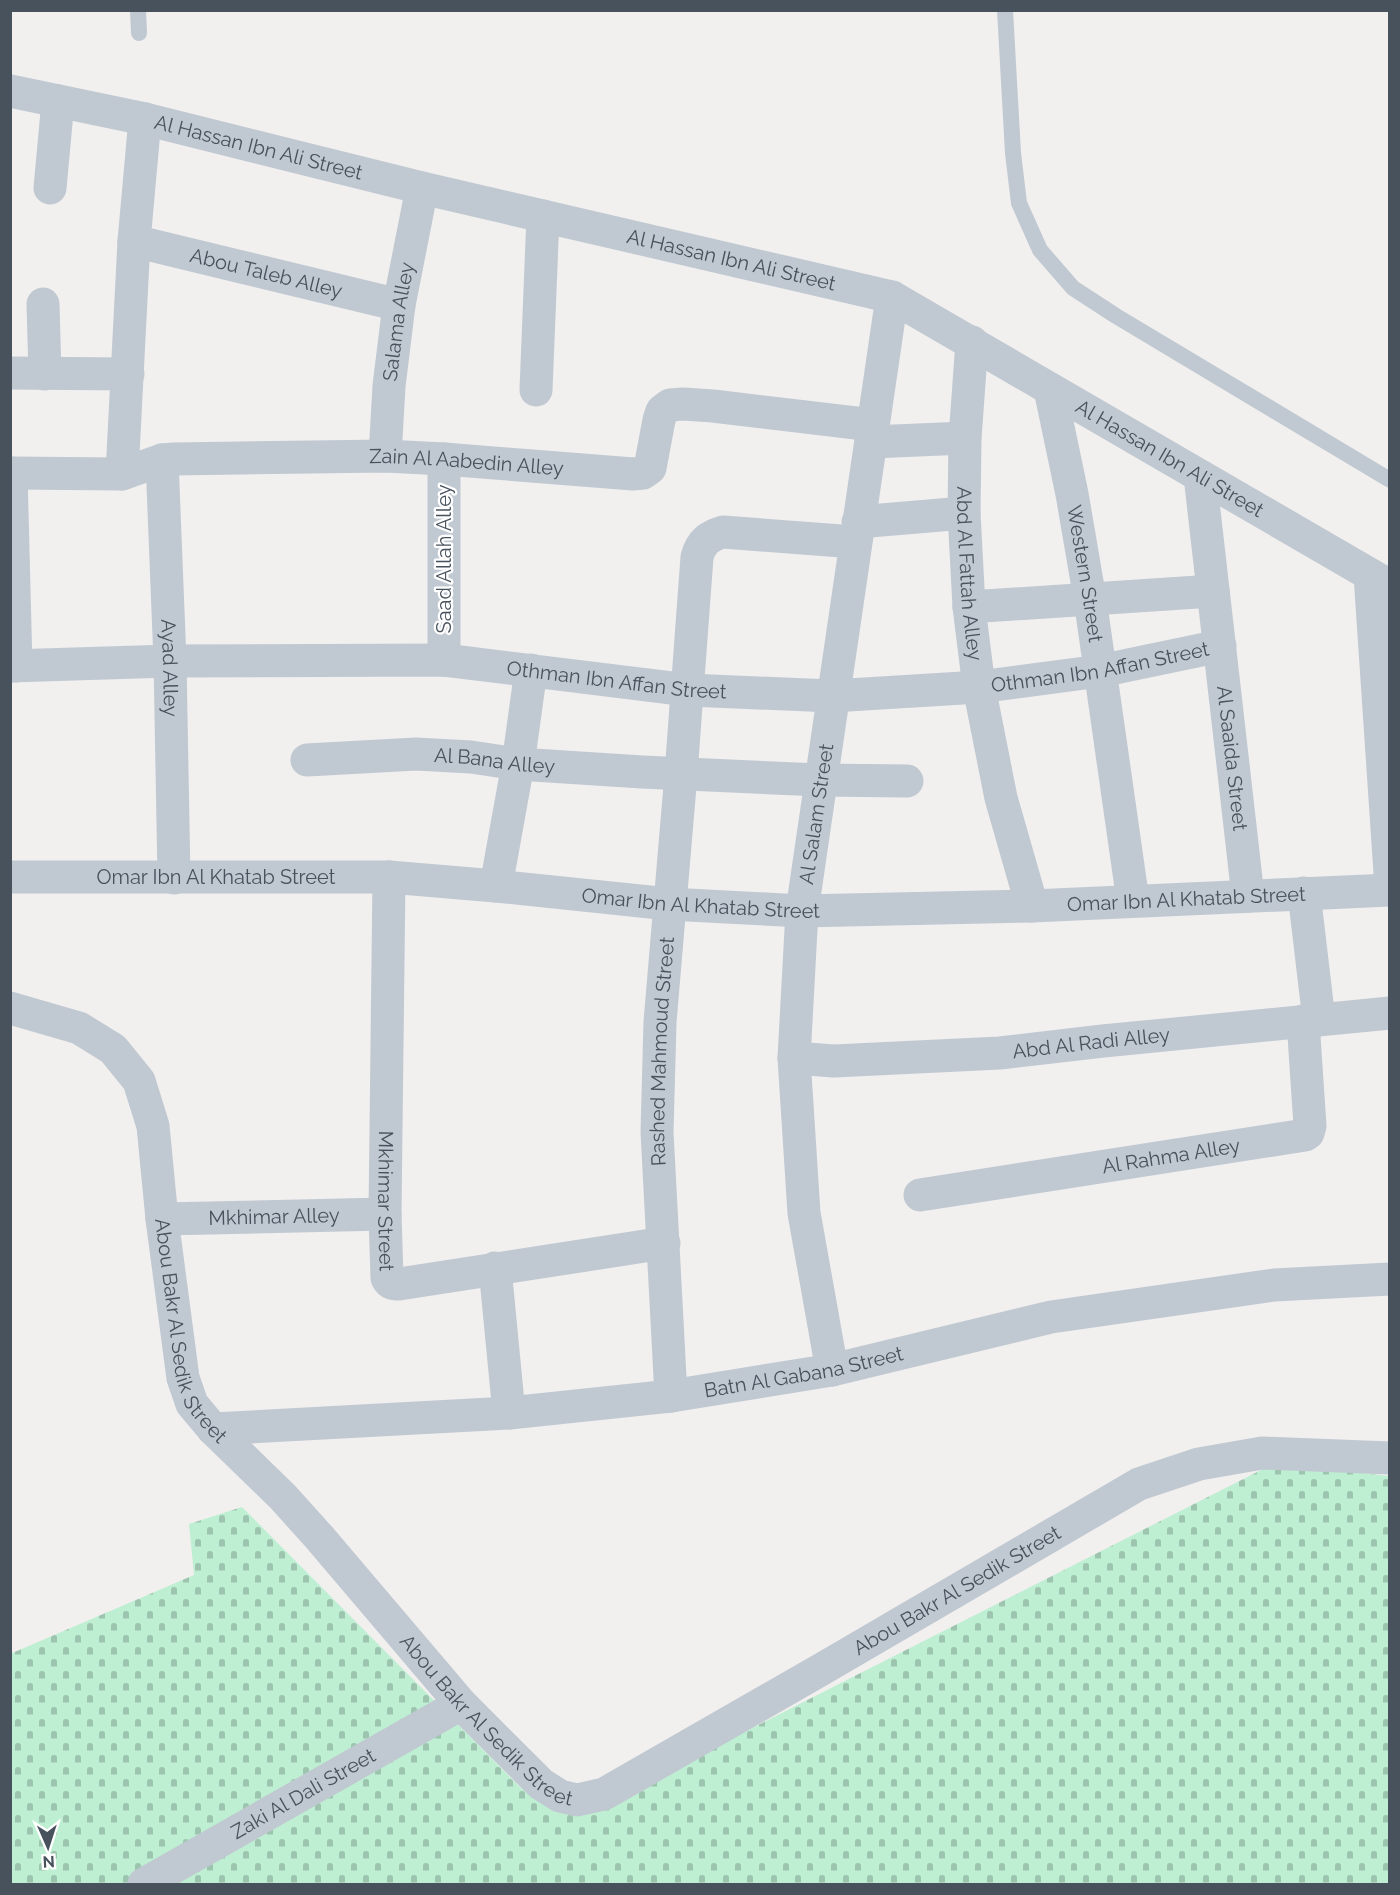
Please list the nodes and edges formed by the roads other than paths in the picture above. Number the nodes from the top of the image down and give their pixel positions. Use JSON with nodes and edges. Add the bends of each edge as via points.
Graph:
{"nodes":[{"id":1,"x":138,"y":10,"type":"edge"},
{"id":2,"x":1005,"y":10,"type":"edge"},
{"id":3,"x":139,"y":33,"type":"dead end"},
{"id":4,"x":10,"y":91,"type":"edge"},
{"id":5,"x":58,"y":101,"type":"junction"},
{"id":6,"x":145,"y":119,"type":"junction"},
{"id":7,"x":50,"y":188,"type":"dead end"},
{"id":8,"x":422,"y":188,"type":"junction"},
{"id":9,"x":543,"y":216,"type":"junction"},
{"id":10,"x":134,"y":241,"type":"junction"},
{"id":11,"x":892,"y":297,"type":"junction"},
{"id":12,"x":44,"y":304,"type":"dead end"},
{"id":13,"x":399,"y":304,"type":"junction"},
{"id":14,"x":972,"y":342,"type":"junction"},
{"id":15,"x":10,"y":373,"type":"edge"},
{"id":16,"x":45,"y":374,"type":"junction"},
{"id":17,"x":128,"y":374,"type":"junction"},
{"id":18,"x":1050,"y":389,"type":"junction"},
{"id":19,"x":536,"y":390,"type":"dead end"},
{"id":20,"x":872,"y":433,"type":"junction"},
{"id":21,"x":965,"y":438,"type":"junction"},
{"id":22,"x":385,"y":456,"type":"junction"},
{"id":23,"x":444,"y":459,"type":"junction"},
{"id":24,"x":162,"y":460,"type":"junction"},
{"id":25,"x":11,"y":473,"type":"edge"},
{"id":26,"x":122,"y":474,"type":"junction"},
{"id":27,"x":1200,"y":476,"type":"junction"},
{"id":28,"x":1389,"y":480,"type":"edge"},
{"id":29,"x":964,"y":513,"type":"junction"},
{"id":30,"x":857,"y":532,"type":"junction"},
{"id":31,"x":1380,"y":580,"type":"edge"},
{"id":32,"x":1213,"y":591,"type":"junction"},
{"id":33,"x":1090,"y":599,"type":"junction"},
{"id":34,"x":969,"y":607,"type":"junction"},
{"id":35,"x":1220,"y":646,"type":"junction"},
{"id":36,"x":444,"y":660,"type":"junction"},
{"id":37,"x":170,"y":661,"type":"junction"},
{"id":38,"x":13,"y":666,"type":"edge"},
{"id":39,"x":531,"y":670,"type":"junction"},
{"id":40,"x":1100,"y":670,"type":"junction"},
{"id":41,"x":979,"y":687,"type":"junction"},
{"id":42,"x":688,"y":690,"type":"junction"},
{"id":43,"x":832,"y":696,"type":"junction"},
{"id":44,"x":307,"y":760,"type":"dead end"},
{"id":45,"x":518,"y":764,"type":"junction"},
{"id":46,"x":681,"y":774,"type":"junction"},
{"id":47,"x":820,"y":780,"type":"junction"},
{"id":48,"x":907,"y":781,"type":"dead end"},
{"id":49,"x":1389,"y":873,"type":"edge"},
{"id":50,"x":10,"y":877,"type":"edge"},
{"id":51,"x":389,"y":877,"type":"junction"},
{"id":52,"x":174,"y":878,"type":"junction"},
{"id":53,"x":496,"y":886,"type":"junction"},
{"id":54,"x":1389,"y":890,"type":"edge"},
{"id":55,"x":1304,"y":893,"type":"junction"},
{"id":56,"x":1248,"y":896,"type":"junction"},
{"id":57,"x":1133,"y":901,"type":"junction"},
{"id":58,"x":669,"y":904,"type":"junction"},
{"id":59,"x":1032,"y":906,"type":"junction"},
{"id":60,"x":802,"y":911,"type":"junction"},
{"id":61,"x":10,"y":1008,"type":"edge"},
{"id":62,"x":1389,"y":1013,"type":"edge"},
{"id":63,"x":1311,"y":1021,"type":"junction"},
{"id":64,"x":794,"y":1058,"type":"junction"},
{"id":65,"x":920,"y":1195,"type":"dead end"},
{"id":66,"x":386,"y":1214,"type":"junction"},
{"id":67,"x":162,"y":1219,"type":"junction"},
{"id":68,"x":664,"y":1243,"type":"junction"},
{"id":69,"x":495,"y":1268,"type":"junction"},
{"id":70,"x":1389,"y":1279,"type":"edge"},
{"id":71,"x":832,"y":1370,"type":"junction"},
{"id":72,"x":671,"y":1396,"type":"junction"},
{"id":73,"x":509,"y":1413,"type":"junction"},
{"id":74,"x":213,"y":1429,"type":"junction"},
{"id":75,"x":1389,"y":1458,"type":"edge"},
{"id":76,"x":461,"y":1704,"type":"junction"},
{"id":77,"x":144,"y":1884,"type":"edge"}],
"edges":[{"from":1,"to":3,"type":"lane"},
{"from":2,"to":28,"type":"lane","via":[[1019,203],[1040,250],[1073,288]]},
{"from":4,"to":5,"type":"street","name":"Al Hassan Ibn Ali Street"},
{"from":5,"to":6,"type":"street","name":"Al Hassan Ibn Ali Street"},
{"from":5,"to":7,"type":"street"},
{"from":6,"to":8,"type":"street","name":"Al Hassan Ibn Ali Street"},
{"from":6,"to":10,"type":"street"},
{"from":8,"to":9,"type":"street","name":"Al Hassan Ibn Ali Street"},
{"from":8,"to":13,"type":"street","name":"Salama Alley"},
{"from":9,"to":11,"type":"street","name":"Al Hassan Ibn Ali Street"},
{"from":9,"to":19,"type":"street"},
{"from":10,"to":13,"type":"street","name":"Abou Taleb Alley"},
{"from":10,"to":17,"type":"street"},
{"from":11,"to":14,"type":"street","name":"Al Hassan Ibn Ali Street"},
{"from":11,"to":20,"type":"street","name":"Al Salam Street"},
{"from":12,"to":16,"type":"street"},
{"from":13,"to":22,"type":"street","name":"Salama Alley"},
{"from":14,"to":18,"type":"street","name":"Al Hassan Ibn Ali Street"},
{"from":14,"to":21,"type":"street","name":"Abd Al Fattah Alley"},
{"from":15,"to":16,"type":"street"},
{"from":16,"to":17,"type":"street"},
{"from":17,"to":26,"type":"street"},
{"from":18,"to":27,"type":"street","name":"Al Hassan Ibn Ali Street"},
{"from":18,"to":33,"type":"street","name":"Western Street"},
{"from":20,"to":21,"type":"street","name":"Zain Al Aabedin Alley"},
{"from":20,"to":23,"type":"street","name":"Zain Al Aabedin Alley","via":[[683,404],[670,405],[662,411],[650,468],[643,473]]},
{"from":20,"to":30,"type":"street","name":"Al Salam Street"},
{"from":21,"to":29,"type":"street","name":"Abd Al Fattah Alley"},
{"from":22,"to":23,"type":"street","name":"Zain Al Aabedin Alley"},
{"from":22,"to":24,"type":"street","name":"Zain Al Aabedin Alley"},
{"from":23,"to":36,"type":"street","name":"Saad Allah Alley"},
{"from":24,"to":26,"type":"street","name":"Zain Al Aabedin Alley"},
{"from":24,"to":37,"type":"street","name":"Ayad Alley"},
{"from":25,"to":26,"type":"street","name":"Zain Al Aabedin Alley"},
{"from":25,"to":38,"type":"street"},
{"from":27,"to":31,"type":"street","name":"Al Hassan Ibn Ali Street"},
{"from":27,"to":32,"type":"street","name":"Al Saaida Street"},
{"from":29,"to":30,"type":"street","name":"Rashed Mahmoud Street"},
{"from":29,"to":34,"type":"street","name":"Abd Al Fattah Alley"},
{"from":30,"to":42,"type":"street","name":"Rashed Mahmoud Street","via":[[723,532],[706,540],[696,557]]},
{"from":30,"to":43,"type":"street","name":"Al Salam Street"},
{"from":31,"to":49,"type":"street"},
{"from":32,"to":33,"type":"street"},
{"from":32,"to":35,"type":"street","name":"Al Saaida Street"},
{"from":33,"to":34,"type":"street"},
{"from":33,"to":40,"type":"street","name":"Western Street"},
{"from":34,"to":41,"type":"street","name":"Abd Al Fattah Alley"},
{"from":35,"to":40,"type":"street","name":"Othman Ibn Affan Street"},
{"from":35,"to":56,"type":"street","name":"Al Saaida Street"},
{"from":36,"to":37,"type":"street","name":"Othman Ibn Affan Street"},
{"from":36,"to":39,"type":"street","name":"Othman Ibn Affan Street"},
{"from":37,"to":38,"type":"street","name":"Othman Ibn Affan Street"},
{"from":37,"to":52,"type":"street","name":"Ayad Alley"},
{"from":39,"to":42,"type":"street","name":"Othman Ibn Affan Street"},
{"from":39,"to":45,"type":"street"},
{"from":40,"to":41,"type":"street","name":"Othman Ibn Affan Street"},
{"from":40,"to":57,"type":"street","name":"Western Street"},
{"from":41,"to":43,"type":"street","name":"Othman Ibn Affan Street"},
{"from":41,"to":59,"type":"street","name":"Abd Al Fattah Alley","via":[[1001,798]]},
{"from":42,"to":43,"type":"street","name":"Othman Ibn Affan Street"},
{"from":42,"to":46,"type":"street","name":"Rashed Mahmoud Street"},
{"from":43,"to":47,"type":"street","name":"Al Salam Street"},
{"from":44,"to":45,"type":"street","name":"Al Bana Alley","via":[[416,754]]},
{"from":45,"to":46,"type":"street","name":"Al Bana Alley"},
{"from":45,"to":53,"type":"street"},
{"from":46,"to":47,"type":"street","name":"Al Bana Alley"},
{"from":46,"to":58,"type":"street","name":"Rashed Mahmoud Street"},
{"from":47,"to":48,"type":"street","name":"Al Bana Alley"},
{"from":47,"to":60,"type":"street","name":"Al Salam Street"},
{"from":50,"to":52,"type":"street","name":"Omar Ibn Al Khatab Street"},
{"from":51,"to":52,"type":"street","name":"Omar Ibn Al Khatab Street"},
{"from":51,"to":53,"type":"street","name":"Omar Ibn Al Khatab Street"},
{"from":51,"to":66,"type":"street","name":"Mkhimar Street"},
{"from":53,"to":58,"type":"street","name":"Omar Ibn Al Khatab Street"},
{"from":54,"to":55,"type":"street","name":"Omar Ibn Al Khatab Street"},
{"from":55,"to":56,"type":"street","name":"Omar Ibn Al Khatab Street"},
{"from":55,"to":63,"type":"street"},
{"from":56,"to":57,"type":"street","name":"Omar Ibn Al Khatab Street"},
{"from":57,"to":59,"type":"street","name":"Omar Ibn Al Khatab Street"},
{"from":58,"to":60,"type":"street","name":"Omar Ibn Al Khatab Street"},
{"from":58,"to":68,"type":"street","name":"Rashed Mahmoud Street","via":[[657,1132]]},
{"from":59,"to":60,"type":"street","name":"Omar Ibn Al Khatab Street"},
{"from":60,"to":64,"type":"street","name":"Al Salam Street"},
{"from":61,"to":67,"type":"street","name":"Abou Bakr Al Sedik Street","via":[[79,1028],[113,1049],[139,1081],[153,1126]]},
{"from":62,"to":63,"type":"street","name":"Abd Al Radi Alley"},
{"from":63,"to":64,"type":"street","name":"Abd Al Radi Alley","via":[[1000,1053],[834,1061]]},
{"from":63,"to":65,"type":"street","name":"Al Rahma Alley","via":[[1310,1126],[1305,1135]]},
{"from":64,"to":71,"type":"street","name":"Al Salam Street","via":[[804,1213]]},
{"from":66,"to":67,"type":"street","name":"Mkhimar Alley"},
{"from":66,"to":69,"type":"street","name":"Mkhimar Street","via":[[387,1278],[394,1284]]},
{"from":67,"to":74,"type":"street","name":"Abou Bakr Al Sedik Street","via":[[183,1378],[192,1404]]},
{"from":68,"to":69,"type":"street","name":"Mkhimar Street"},
{"from":68,"to":72,"type":"street","name":"Rashed Mahmoud Street"},
{"from":69,"to":73,"type":"street"},
{"from":70,"to":71,"type":"street","name":"Batn Al Gabana Street","via":[[1274,1285],[1051,1317]]},
{"from":71,"to":72,"type":"street","name":"Batn Al Gabana Street"},
{"from":72,"to":73,"type":"street","name":"Batn Al Gabana Street"},
{"from":73,"to":74,"type":"street","name":"Batn Al Gabana Street"},
{"from":74,"to":76,"type":"street","name":"Abou Bakr Al Sedik Street","via":[[290,1505]]},
{"from":75,"to":76,"type":"street","name":"Abou Bakr Al Sedik Street","via":[[1262,1453],[1199,1464],[1139,1484],[604,1794],[577,1800],[560,1796],[541,1784]]},
{"from":76,"to":77,"type":"street","name":"Zaki Al Dali Street"}]}
